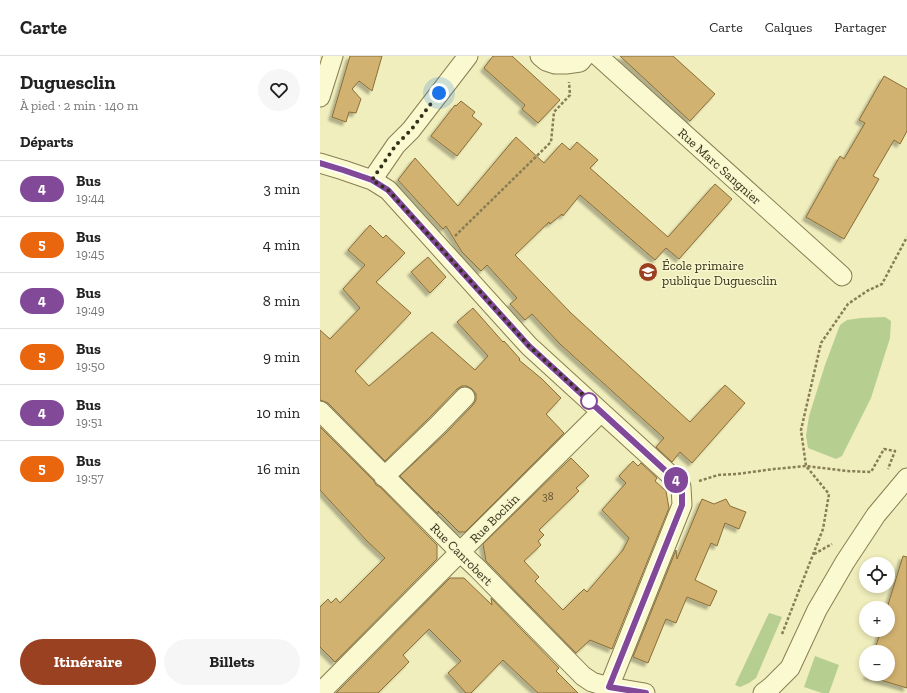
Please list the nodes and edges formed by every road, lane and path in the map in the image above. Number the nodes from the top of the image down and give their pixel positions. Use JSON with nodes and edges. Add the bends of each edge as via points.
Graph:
{"nodes":[{"id":1,"x":333,"y":56,"type":"edge"},
{"id":2,"x":468,"y":56,"type":"edge"},
{"id":3,"x":540,"y":56,"type":"edge"},
{"id":4,"x":585,"y":56,"type":"edge"},
{"id":5,"x":598,"y":56,"type":"edge"},
{"id":6,"x":566,"y":64,"type":"junction"},
{"id":7,"x":320,"y":97,"type":"edge"},
{"id":8,"x":320,"y":163,"type":"edge"},
{"id":9,"x":372,"y":180,"type":"junction"},
{"id":10,"x":907,"y":237,"type":"edge"},
{"id":11,"x":440,"y":247,"type":"junction"},
{"id":12,"x":842,"y":276,"type":"dead end"},
{"id":13,"x":465,"y":397,"type":"dead end"},
{"id":14,"x":320,"y":411,"type":"edge"},
{"id":15,"x":601,"y":412,"type":"junction"},
{"id":16,"x":895,"y":451,"type":"dead end"},
{"id":17,"x":806,"y":466,"type":"junction"},
{"id":18,"x":384,"y":477,"type":"junction"},
{"id":19,"x":907,"y":478,"type":"edge"},
{"id":20,"x":682,"y":487,"type":"junction"},
{"id":21,"x":460,"y":552,"type":"junction"},
{"id":22,"x":780,"y":639,"type":"dead end"},
{"id":23,"x":608,"y":690,"type":"edge"},
{"id":24,"x":320,"y":693,"type":"edge"},
{"id":25,"x":645,"y":693,"type":"edge"},
{"id":26,"x":762,"y":693,"type":"edge"}],
"edges":[{"from":1,"to":7,"type":"street"},
{"from":2,"to":9,"type":"street","via":[[411,130],[396,145]]},
{"from":3,"to":6,"type":"street","via":[[555,64]]},
{"from":4,"to":6,"type":"street","via":[[580,62]]},
{"from":5,"to":12,"type":"street","name":"Rue Marc Sangnier"},
{"from":6,"to":11,"type":"path","via":[[570,95],[554,112],[551,142],[454,237]]},
{"from":8,"to":9,"type":"street"},
{"from":9,"to":11,"type":"street","via":[[388,190]]},
{"from":10,"to":17,"type":"path","via":[[882,284],[848,304],[821,343],[801,430]]},
{"from":11,"to":15,"type":"street","via":[[529,346]]},
{"from":13,"to":18,"type":"street"},
{"from":14,"to":18,"type":"street","name":"Rue Canrobert"},
{"from":15,"to":20,"type":"street"},
{"from":15,"to":21,"type":"street","name":"Rue Bochin"},
{"from":16,"to":17,"type":"path","via":[[884,448],[871,472]]},
{"from":17,"to":20,"type":"path","via":[[718,475]]},
{"from":17,"to":22,"type":"path","via":[[829,494],[823,529]]},
{"from":18,"to":21,"type":"street","name":"Rue Canrobert"},
{"from":19,"to":26,"type":"street","via":[[876,515],[845,562],[817,610],[790,668]]},
{"from":20,"to":23,"type":"street","via":[[682,505]]},
{"from":21,"to":23,"type":"street","name":"Rue Canrobert","via":[[583,676]]},
{"from":21,"to":24,"type":"street","name":"Rue Bochin"},
{"from":23,"to":25,"type":"street","name":"Rue Canrobert"}]}
